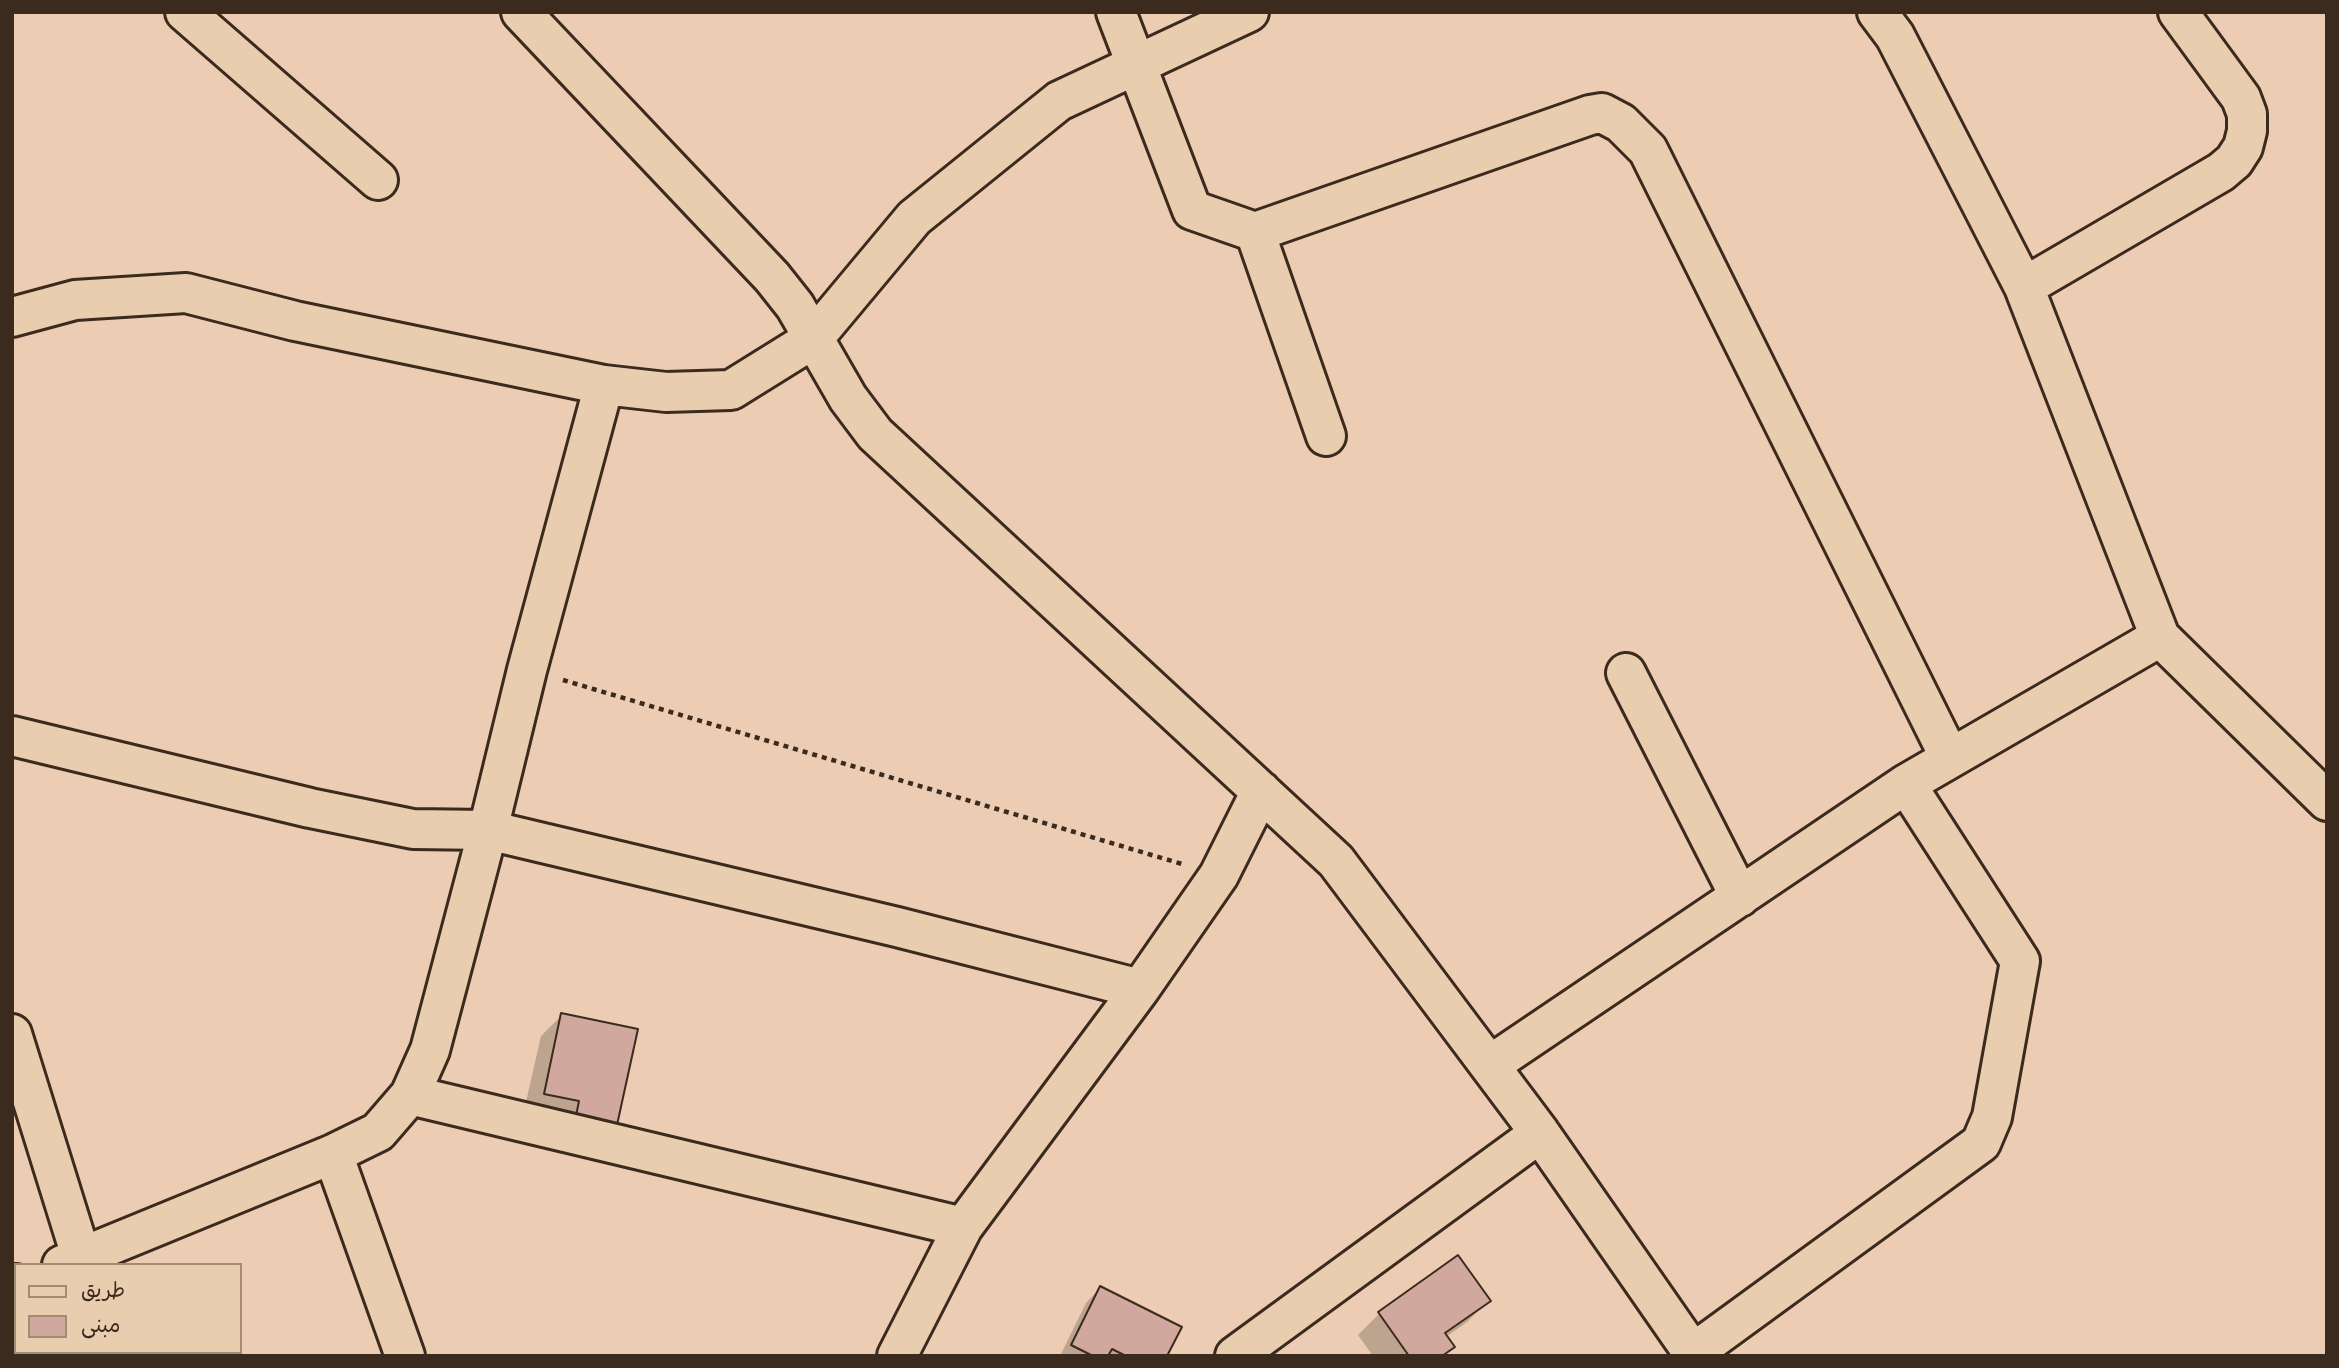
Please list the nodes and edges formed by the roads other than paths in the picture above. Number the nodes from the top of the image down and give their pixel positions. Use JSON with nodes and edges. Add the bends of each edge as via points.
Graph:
{"nodes":[{"id":1,"x":185,"y":12,"type":"edge"},
{"id":2,"x":521,"y":12,"type":"edge"},
{"id":3,"x":1116,"y":12,"type":"edge"},
{"id":4,"x":1249,"y":12,"type":"edge"},
{"id":5,"x":1877,"y":12,"type":"edge"},
{"id":6,"x":2178,"y":12,"type":"edge"},
{"id":7,"x":1137,"y":65,"type":"junction"},
{"id":8,"x":378,"y":180,"type":"dead end"},
{"id":9,"x":1255,"y":232,"type":"junction"},
{"id":10,"x":2024,"y":287,"type":"junction"},
{"id":11,"x":12,"y":317,"type":"edge"},
{"id":12,"x":813,"y":338,"type":"junction"},
{"id":13,"x":604,"y":385,"type":"junction"},
{"id":14,"x":1326,"y":436,"type":"dead end"},
{"id":15,"x":2161,"y":638,"type":"junction"},
{"id":16,"x":1626,"y":673,"type":"dead end"},
{"id":17,"x":12,"y":736,"type":"edge"},
{"id":18,"x":1950,"y":758,"type":"junction"},
{"id":19,"x":1906,"y":784,"type":"junction"},
{"id":20,"x":1261,"y":791,"type":"junction"},
{"id":21,"x":2327,"y":802,"type":"edge"},
{"id":22,"x":488,"y":830,"type":"junction"},
{"id":23,"x":1741,"y":897,"type":"junction"},
{"id":24,"x":1140,"y":989,"type":"junction"},
{"id":25,"x":12,"y":1034,"type":"edge"},
{"id":26,"x":1489,"y":1065,"type":"junction"},
{"id":27,"x":410,"y":1095,"type":"junction"},
{"id":28,"x":1540,"y":1133,"type":"junction"},
{"id":29,"x":333,"y":1154,"type":"junction"},
{"id":30,"x":963,"y":1227,"type":"junction"},
{"id":31,"x":71,"y":1261,"type":"edge"},
{"id":32,"x":1694,"y":1354,"type":"edge"},
{"id":33,"x":405,"y":1356,"type":"edge"},
{"id":34,"x":897,"y":1356,"type":"edge"},
{"id":35,"x":1236,"y":1356,"type":"edge"}],
"edges":[{"from":1,"to":8,"type":"street"},
{"from":2,"to":12,"type":"street","via":[[772,277]]},
{"from":3,"to":7,"type":"street"},
{"from":4,"to":7,"type":"street"},
{"from":5,"to":10,"type":"street","via":[[1895,36]]},
{"from":6,"to":10,"type":"street","via":[[2241,98],[2248,131],[2243,147],[2221,172]]},
{"from":7,"to":9,"type":"street","via":[[1192,210]]},
{"from":7,"to":12,"type":"street","via":[[1059,101],[914,218]]},
{"from":9,"to":14,"type":"street"},
{"from":9,"to":18,"type":"street","via":[[1590,115],[1602,113],[1621,123],[1648,150]]},
{"from":10,"to":15,"type":"street"},
{"from":11,"to":13,"type":"street","via":[[75,300],[186,293],[295,321]]},
{"from":12,"to":13,"type":"street","via":[[731,390],[666,392]]},
{"from":12,"to":20,"type":"street","via":[[848,398],[876,434]]},
{"from":13,"to":22,"type":"street"},
{"from":15,"to":18,"type":"street"},
{"from":15,"to":21,"type":"street"},
{"from":16,"to":23,"type":"street"},
{"from":17,"to":22,"type":"street","via":[[413,829]]},
{"from":18,"to":19,"type":"street"},
{"from":19,"to":23,"type":"street"},
{"from":19,"to":32,"type":"street","via":[[2020,961],[1992,1117],[1980,1143]]},
{"from":20,"to":24,"type":"street","via":[[1219,875]]},
{"from":20,"to":26,"type":"street","via":[[1336,861]]},
{"from":22,"to":24,"type":"street"},
{"from":22,"to":27,"type":"street","via":[[430,1050]]},
{"from":23,"to":26,"type":"street"},
{"from":24,"to":30,"type":"street"},
{"from":25,"to":31,"type":"street"},
{"from":26,"to":28,"type":"street"},
{"from":27,"to":29,"type":"street","via":[[378,1132]]},
{"from":27,"to":30,"type":"street"},
{"from":28,"to":32,"type":"street"},
{"from":28,"to":35,"type":"street"},
{"from":29,"to":31,"type":"street"},
{"from":29,"to":33,"type":"street"},
{"from":30,"to":34,"type":"street"}]}
